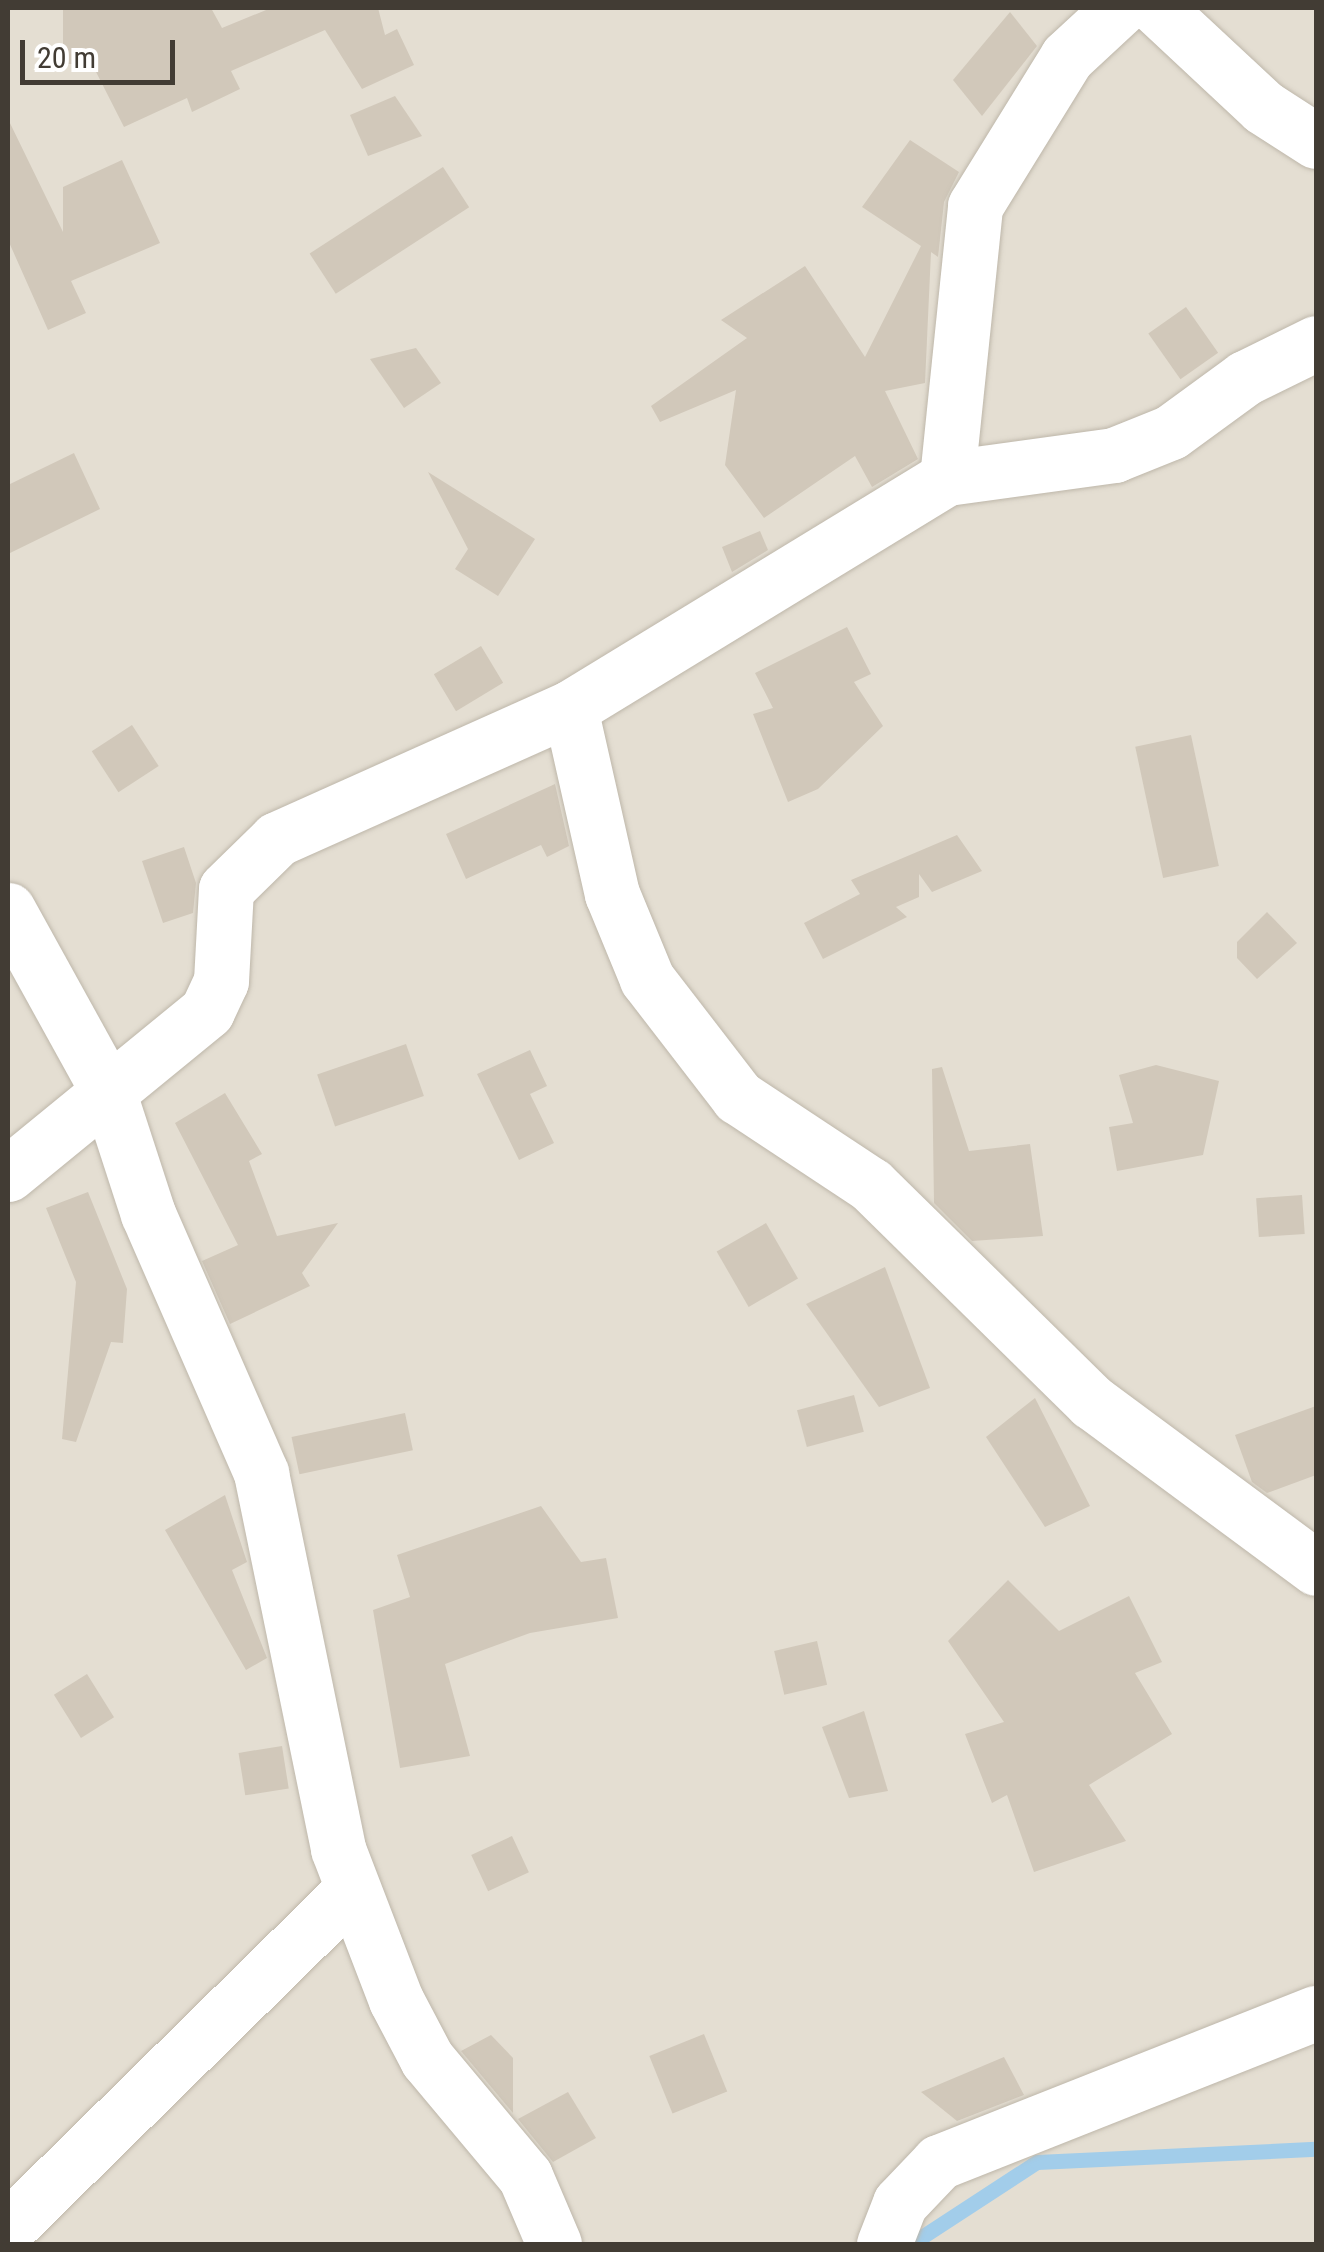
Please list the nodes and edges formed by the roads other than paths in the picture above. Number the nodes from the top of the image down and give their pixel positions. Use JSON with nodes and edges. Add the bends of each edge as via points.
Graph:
{"nodes":[{"id":1,"x":1120,"y":8,"type":"edge"},
{"id":2,"x":1156,"y":8,"type":"edge"},
{"id":3,"x":1316,"y":141,"type":"edge"},
{"id":4,"x":1316,"y":343,"type":"edge"},
{"id":5,"x":946,"y":478,"type":"junction"},
{"id":6,"x":570,"y":708,"type":"junction"},
{"id":7,"x":8,"y":910,"type":"edge"},
{"id":8,"x":108,"y":1092,"type":"junction"},
{"id":9,"x":8,"y":1174,"type":"edge"},
{"id":10,"x":1316,"y":1568,"type":"edge"},
{"id":11,"x":352,"y":1890,"type":"junction"},
{"id":12,"x":1316,"y":2013,"type":"edge"},
{"id":13,"x":8,"y":2228,"type":"edge"},
{"id":14,"x":554,"y":2244,"type":"edge"},
{"id":15,"x":884,"y":2244,"type":"edge"}],
"edges":[{"from":1,"to":5,"type":"street","via":[[1056,72],[974,206]]},
{"from":2,"to":3,"type":"street","via":[[1263,108]]},
{"from":4,"to":5,"type":"street","via":[[1245,378],[1171,432],[1114,454]]},
{"from":5,"to":6,"type":"street"},
{"from":6,"to":8,"type":"street","via":[[277,839],[226,889],[221,980],[208,1011]]},
{"from":6,"to":10,"type":"street","via":[[612,894],[648,979],[738,1098],[871,1185],[1092,1402]]},
{"from":7,"to":8,"type":"street"},
{"from":8,"to":9,"type":"street"},
{"from":8,"to":11,"type":"street","via":[[148,1214],[261,1472]]},
{"from":11,"to":13,"type":"street"},
{"from":11,"to":14,"type":"street","via":[[427,2059],[525,2176]]},
{"from":12,"to":15,"type":"street","via":[[939,2162],[900,2203]]}]}
